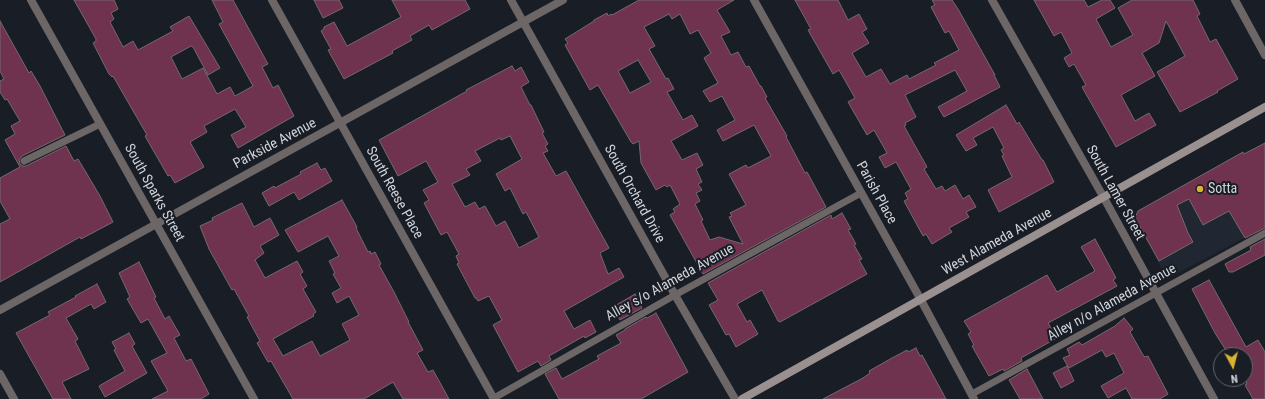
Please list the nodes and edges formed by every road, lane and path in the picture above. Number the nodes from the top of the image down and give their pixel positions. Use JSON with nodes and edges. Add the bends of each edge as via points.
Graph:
{"nodes":[{"id":1,"x":31,"y":0,"type":"edge"},
{"id":2,"x":272,"y":0,"type":"edge"},
{"id":3,"x":511,"y":0,"type":"edge"},
{"id":4,"x":563,"y":0,"type":"edge"},
{"id":5,"x":754,"y":0,"type":"edge"},
{"id":6,"x":992,"y":0,"type":"edge"},
{"id":7,"x":1235,"y":0,"type":"edge"},
{"id":8,"x":523,"y":22,"type":"junction"},
{"id":9,"x":1265,"y":55,"type":"edge"},
{"id":10,"x":1265,"y":108,"type":"edge"},
{"id":11,"x":341,"y":123,"type":"junction"},
{"id":12,"x":100,"y":124,"type":"junction"},
{"id":13,"x":24,"y":161,"type":"dead end"},
{"id":14,"x":861,"y":193,"type":"junction"},
{"id":15,"x":1104,"y":198,"type":"junction"},
{"id":16,"x":156,"y":224,"type":"junction"},
{"id":17,"x":1265,"y":233,"type":"edge"},
{"id":18,"x":1156,"y":294,"type":"junction"},
{"id":19,"x":675,"y":295,"type":"junction"},
{"id":20,"x":921,"y":300,"type":"junction"},
{"id":21,"x":0,"y":310,"type":"edge"},
{"id":22,"x":0,"y":374,"type":"edge"},
{"id":23,"x":973,"y":397,"type":"edge"},
{"id":24,"x":494,"y":398,"type":"edge"},
{"id":25,"x":14,"y":399,"type":"edge"},
{"id":26,"x":254,"y":399,"type":"edge"},
{"id":27,"x":735,"y":399,"type":"edge"},
{"id":28,"x":742,"y":399,"type":"edge"},
{"id":29,"x":1214,"y":399,"type":"edge"}],
"edges":[{"from":1,"to":12,"type":"street","name":"South Sparks Street"},
{"from":2,"to":11,"type":"street","name":"South Reese Place"},
{"from":3,"to":8,"type":"street","name":"South Orchard Drive"},
{"from":4,"to":8,"type":"street","name":"Parkside Avenue"},
{"from":5,"to":14,"type":"street","name":"Parish Place"},
{"from":6,"to":15,"type":"street","name":"South Lamer Street"},
{"from":7,"to":9,"type":"street"},
{"from":8,"to":11,"type":"street","name":"Parkside Avenue"},
{"from":8,"to":19,"type":"street","name":"South Orchard Drive"},
{"from":10,"to":15,"type":"main road","name":"West Alameda Avenue"},
{"from":11,"to":16,"type":"street","name":"Parkside Avenue"},
{"from":11,"to":24,"type":"street","name":"South Reese Place"},
{"from":12,"to":13,"type":"lane"},
{"from":12,"to":16,"type":"street","name":"South Sparks Street"},
{"from":14,"to":19,"type":"lane","name":"Alley s/o Alameda Avenue"},
{"from":14,"to":20,"type":"street","name":"Parish Place"},
{"from":15,"to":18,"type":"street","name":"South Lamer Street"},
{"from":15,"to":20,"type":"main road","name":"West Alameda Avenue"},
{"from":16,"to":21,"type":"street","name":"Parkside Avenue"},
{"from":16,"to":26,"type":"street","name":"South Sparks Street"},
{"from":17,"to":18,"type":"lane","name":"Alley n/o Alameda Avenue"},
{"from":18,"to":23,"type":"lane","name":"Alley n/o Alameda Avenue"},
{"from":18,"to":29,"type":"street","name":"South Lamer Street"},
{"from":19,"to":24,"type":"lane","name":"Alley s/o Alameda Avenue"},
{"from":19,"to":27,"type":"street","name":"South Orchard Drive"},
{"from":20,"to":23,"type":"street","name":"Parish Place"},
{"from":20,"to":28,"type":"main road","name":"West Alameda Avenue"},
{"from":22,"to":25,"type":"street"}]}
